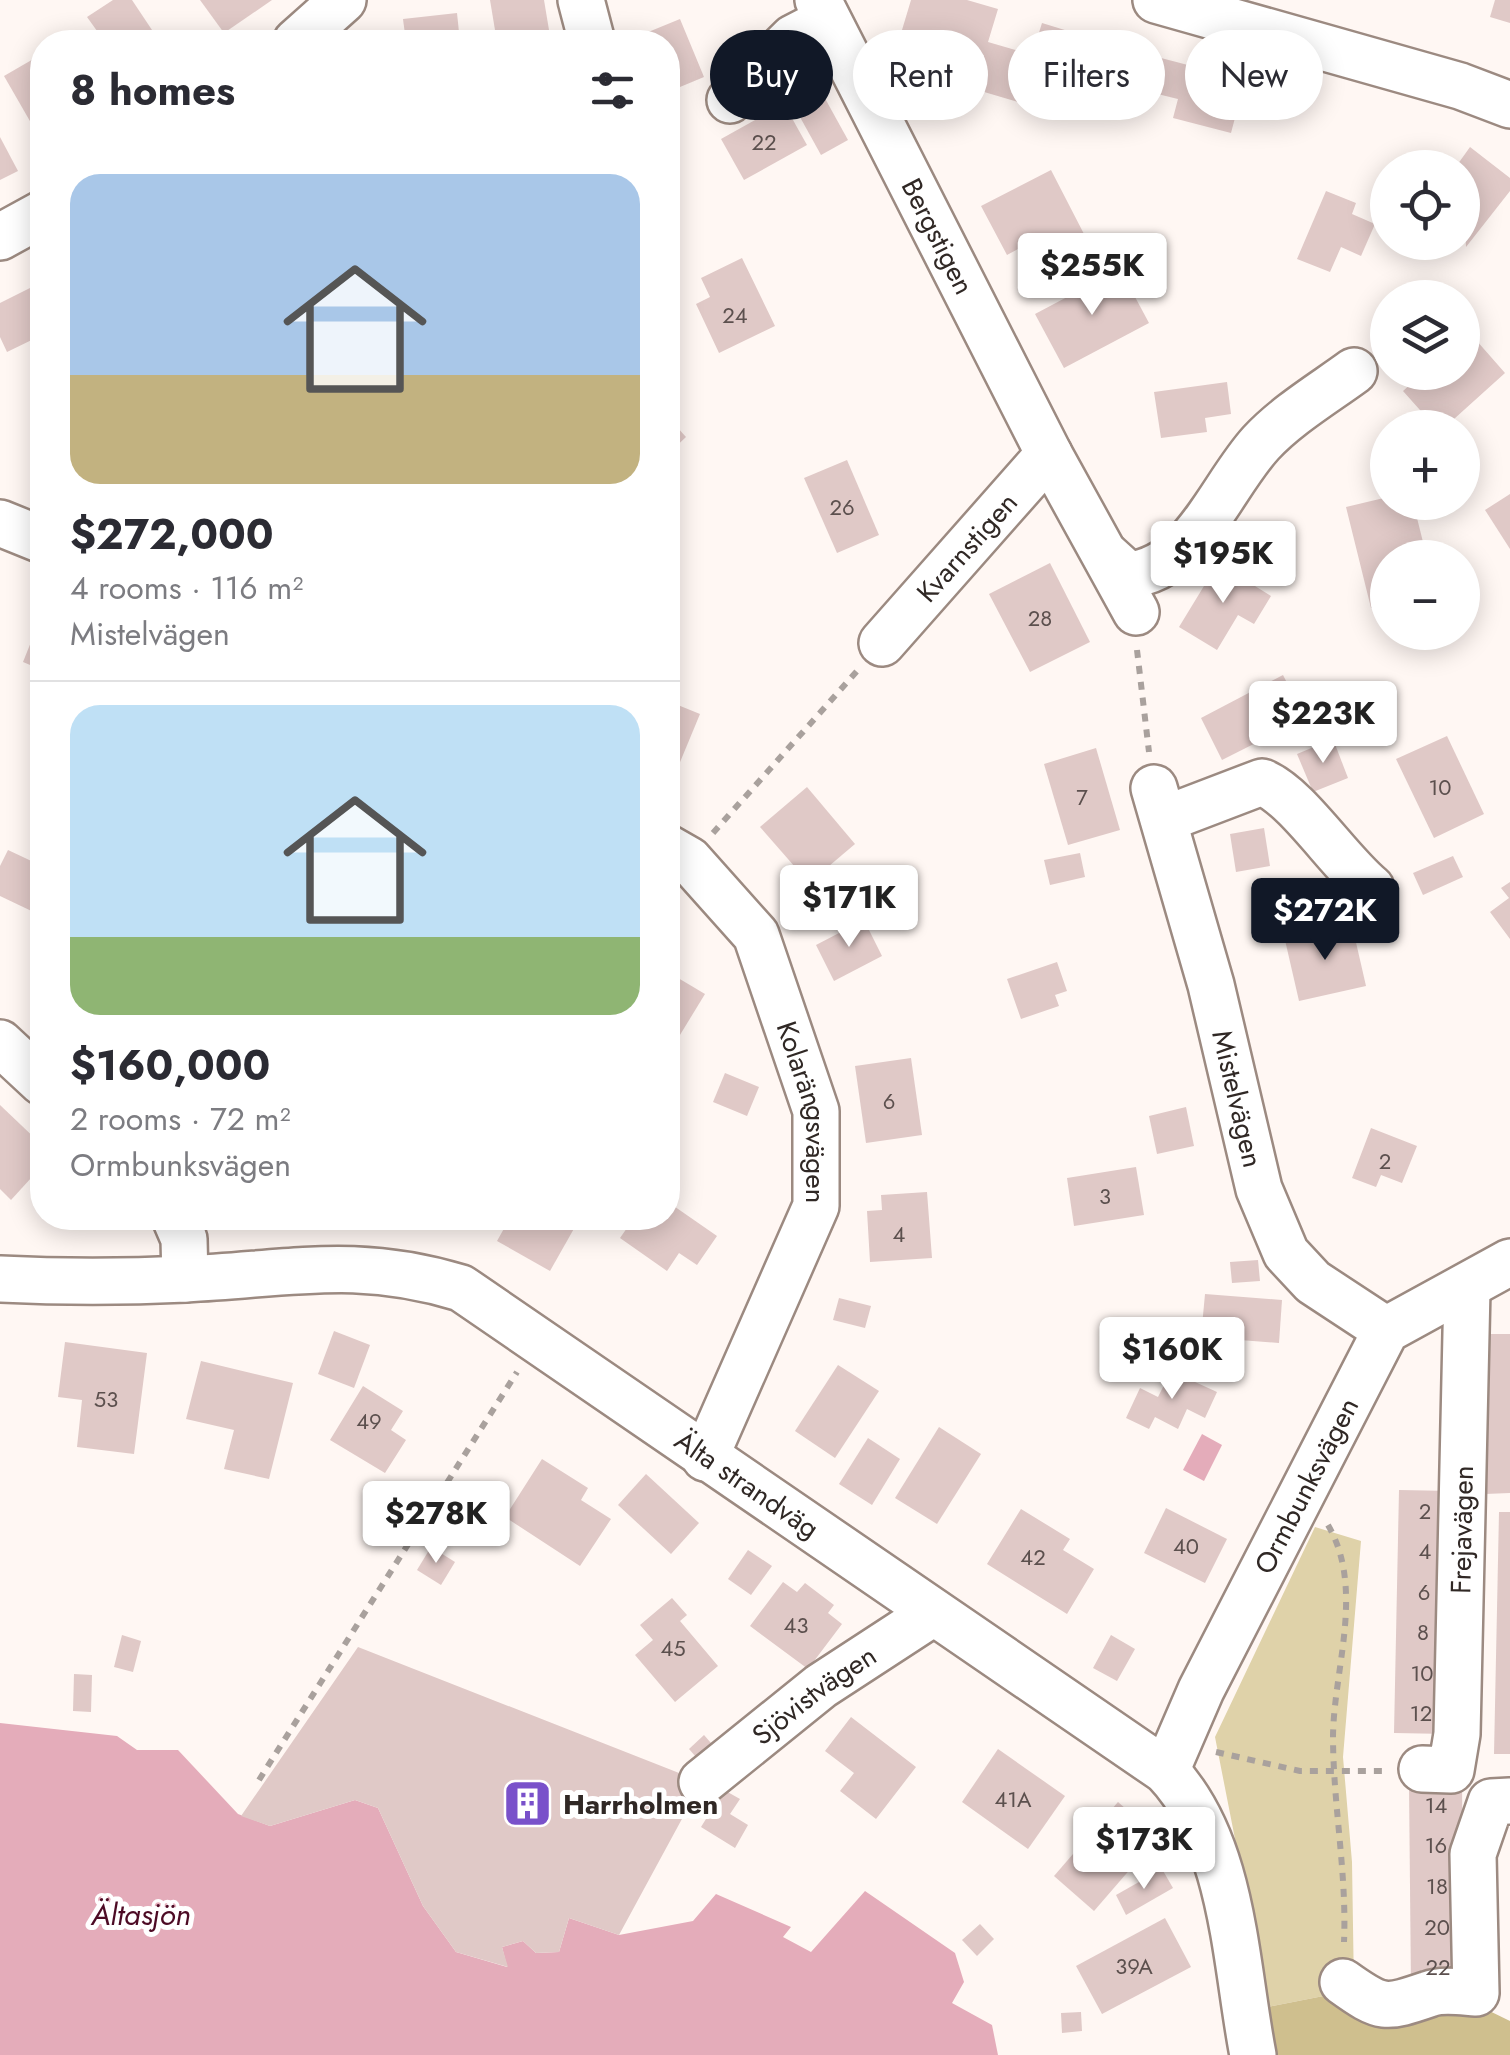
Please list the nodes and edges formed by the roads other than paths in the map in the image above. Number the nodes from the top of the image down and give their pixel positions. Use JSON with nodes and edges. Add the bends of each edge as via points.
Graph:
{"nodes":[{"id":1,"x":342,"y":0,"type":"edge"},
{"id":2,"x":582,"y":0,"type":"edge"},
{"id":3,"x":1156,"y":0,"type":"edge"},
{"id":4,"x":822,"y":11,"type":"edge"},
{"id":5,"x":313,"y":30,"type":"edge"},
{"id":6,"x":589,"y":30,"type":"edge"},
{"id":7,"x":802,"y":30,"type":"edge"},
{"id":8,"x":1510,"y":105,"type":"edge"},
{"id":9,"x":30,"y":221,"type":"edge"},
{"id":10,"x":0,"y":237,"type":"edge"},
{"id":11,"x":1354,"y":371,"type":"dead end"},
{"id":12,"x":1048,"y":454,"type":"junction"},
{"id":13,"x":0,"y":523,"type":"edge"},
{"id":14,"x":30,"y":535,"type":"edge"},
{"id":15,"x":1108,"y":556,"type":"junction"},
{"id":16,"x":1136,"y":612,"type":"road end"},
{"id":17,"x":882,"y":643,"type":"road end"},
{"id":18,"x":680,"y":856,"type":"edge"},
{"id":19,"x":1371,"y":888,"type":"dead end"},
{"id":20,"x":0,"y":1043,"type":"edge"},
{"id":21,"x":30,"y":1071,"type":"edge"},
{"id":22,"x":180,"y":1230,"type":"edge"},
{"id":23,"x":1510,"y":1262,"type":"edge"},
{"id":24,"x":0,"y":1279,"type":"edge"},
{"id":25,"x":185,"y":1279,"type":"junction"},
{"id":26,"x":1467,"y":1289,"type":"junction"},
{"id":27,"x":1386,"y":1330,"type":"junction"},
{"id":28,"x":705,"y":1458,"type":"junction"},
{"id":29,"x":933,"y":1613,"type":"junction"},
{"id":30,"x":1436,"y":1770,"type":"road end"},
{"id":31,"x":1166,"y":1771,"type":"junction"},
{"id":32,"x":702,"y":1782,"type":"dead end"},
{"id":33,"x":1510,"y":1802,"type":"edge"},
{"id":34,"x":1342,"y":1982,"type":"road end"},
{"id":35,"x":1254,"y":2055,"type":"edge"}],
"edges":[{"from":1,"to":5,"type":"street"},
{"from":2,"to":6,"type":"street"},
{"from":3,"to":8,"type":"street"},
{"from":4,"to":7,"type":"street","name":"Bergstigen"},
{"from":4,"to":12,"type":"street","name":"Bergstigen"},
{"from":9,"to":10,"type":"street"},
{"from":11,"to":15,"type":"street","via":[[1264,438],[1180,554],[1155,573],[1128,575]]},
{"from":12,"to":15,"type":"street","name":"Bergstigen"},
{"from":12,"to":17,"type":"street","name":"Kvarnstigen"},
{"from":13,"to":14,"type":"street"},
{"from":15,"to":16,"type":"street","name":"Bergstigen"},
{"from":18,"to":28,"type":"street","name":"Kolarängsvägen","via":[[756,935],[816,1111],[816,1206]]},
{"from":19,"to":27,"type":"street","name":"Mistelvägen","via":[[1288,800],[1262,782],[1160,804],[1259,1189],[1286,1253],[1313,1282]]},
{"from":20,"to":21,"type":"street"},
{"from":22,"to":25,"type":"street"},
{"from":23,"to":26,"type":"street"},
{"from":24,"to":25,"type":"street","name":"Älta strandväg"},
{"from":25,"to":28,"type":"street","name":"Älta strandväg","via":[[333,1267],[408,1272],[461,1288]]},
{"from":26,"to":27,"type":"street"},
{"from":26,"to":30,"type":"street","name":"Frejavägen","via":[[1457,1734]]},
{"from":27,"to":31,"type":"street","name":"Ormbunksvägen","via":[[1200,1690]]},
{"from":28,"to":29,"type":"street","name":"Älta strandväg"},
{"from":29,"to":31,"type":"street","name":"Älta strandväg"},
{"from":29,"to":32,"type":"street","name":"Sjövistvägen","via":[[822,1686]]},
{"from":31,"to":35,"type":"street","name":"Älta strandväg","via":[[1187,1793],[1214,1853]]},
{"from":33,"to":34,"type":"street","via":[[1491,1802],[1474,1854],[1476,1992],[1432,1992],[1388,2006]]}]}
